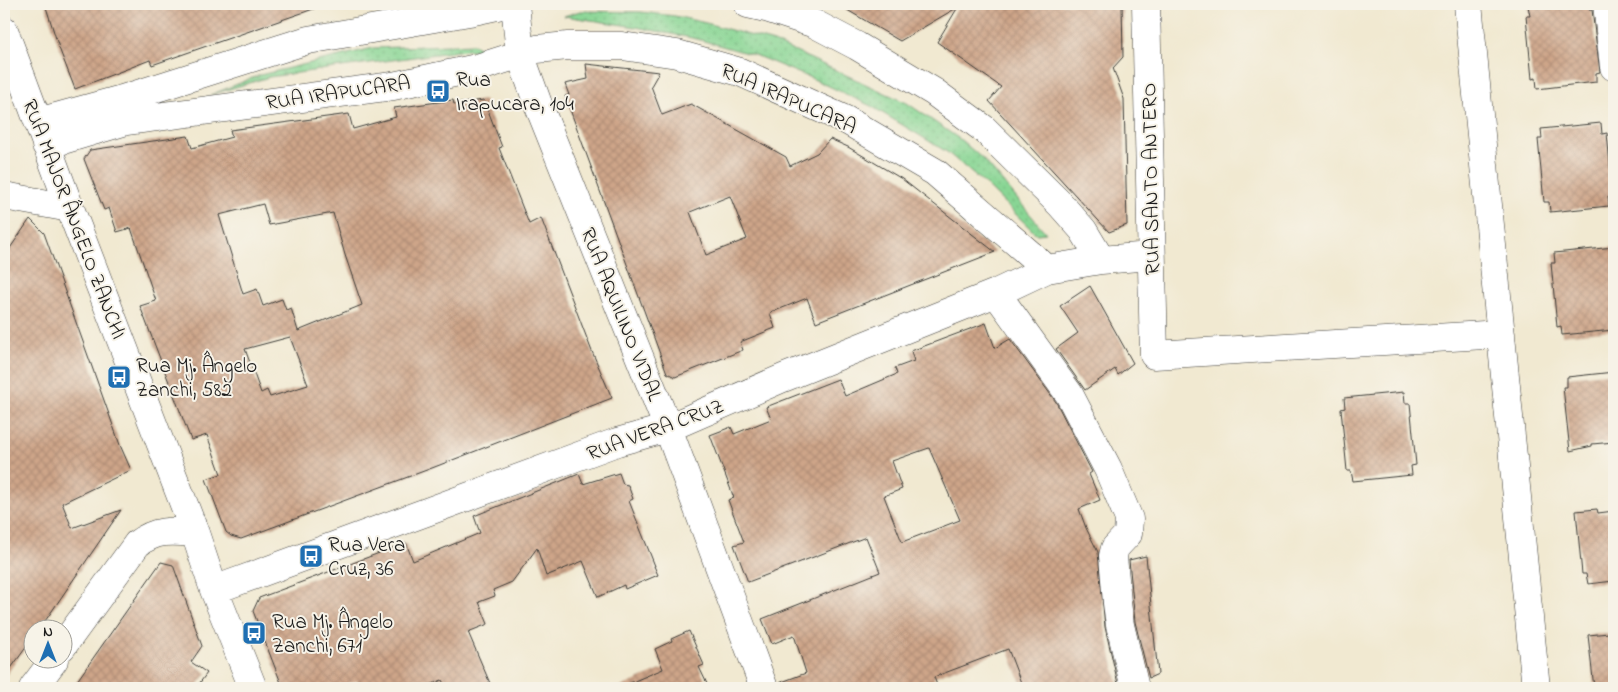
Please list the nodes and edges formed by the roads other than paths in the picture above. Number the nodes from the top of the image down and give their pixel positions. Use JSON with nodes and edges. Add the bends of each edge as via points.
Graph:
{"nodes":[{"id":1,"x":506,"y":4,"type":"edge"},
{"id":2,"x":515,"y":4,"type":"edge"},
{"id":3,"x":748,"y":4,"type":"edge"},
{"id":4,"x":1146,"y":4,"type":"edge"},
{"id":5,"x":1468,"y":4,"type":"edge"},
{"id":6,"x":1607,"y":4,"type":"edge"},
{"id":7,"x":394,"y":14,"type":"edge"},
{"id":8,"x":812,"y":14,"type":"edge"},
{"id":9,"x":4,"y":30,"type":"edge"},
{"id":10,"x":520,"y":54,"type":"junction"},
{"id":11,"x":1614,"y":67,"type":"edge"},
{"id":12,"x":42,"y":134,"type":"junction"},
{"id":13,"x":4,"y":196,"type":"edge"},
{"id":14,"x":70,"y":208,"type":"junction"},
{"id":15,"x":1151,"y":256,"type":"junction"},
{"id":16,"x":1101,"y":260,"type":"junction"},
{"id":17,"x":1047,"y":270,"type":"junction"},
{"id":18,"x":996,"y":293,"type":"junction"},
{"id":19,"x":1501,"y":334,"type":"junction"},
{"id":20,"x":668,"y":428,"type":"junction"},
{"id":21,"x":196,"y":532,"type":"junction"},
{"id":22,"x":214,"y":590,"type":"junction"},
{"id":23,"x":72,"y":633,"type":"edge"},
{"id":24,"x":46,"y":670,"type":"edge"},
{"id":25,"x":33,"y":688,"type":"edge"},
{"id":26,"x":253,"y":688,"type":"edge"},
{"id":27,"x":764,"y":688,"type":"edge"},
{"id":28,"x":1135,"y":688,"type":"edge"},
{"id":29,"x":1536,"y":688,"type":"edge"}],
"edges":[{"from":1,"to":7,"type":"street","via":[[469,12]]},
{"from":2,"to":10,"type":"street","name":"RUA AQUILINO VIDAL"},
{"from":3,"to":8,"type":"street"},
{"from":4,"to":15,"type":"street","name":"RUA SANTO ANTERO"},
{"from":5,"to":19,"type":"street"},
{"from":6,"to":11,"type":"street"},
{"from":7,"to":12,"type":"street","via":[[122,99]]},
{"from":8,"to":16,"type":"street","via":[[857,46],[934,92],[984,129],[1083,230]]},
{"from":9,"to":12,"type":"street","name":"RUA MAJOR ÂNGELO ZANCHI"},
{"from":10,"to":12,"type":"street","name":"RUA IRAPUCARA","via":[[477,68],[393,86]]},
{"from":10,"to":17,"type":"street","name":"RUA IRAPUCARA","via":[[568,46],[622,46],[677,54],[740,72],[846,120],[935,172]]},
{"from":10,"to":20,"type":"street","name":"RUA AQUILINO VIDAL"},
{"from":12,"to":14,"type":"street","name":"RUA MAJOR ÂNGELO ZANCHI"},
{"from":13,"to":14,"type":"street"},
{"from":14,"to":21,"type":"street","name":"RUA MAJOR ÂNGELO ZANCHI"},
{"from":15,"to":16,"type":"street","name":"RUA VERA CRUZ"},
{"from":15,"to":19,"type":"street","name":"RUA SANTO ANTERO","via":[[1154,355]]},
{"from":16,"to":17,"type":"street","name":"RUA VERA CRUZ"},
{"from":17,"to":18,"type":"street","name":"RUA VERA CRUZ"},
{"from":18,"to":20,"type":"street","name":"RUA VERA CRUZ"},
{"from":18,"to":28,"type":"street","via":[[1069,394],[1108,469],[1129,519],[1128,534],[1115,548],[1113,556],[1116,603]]},
{"from":19,"to":29,"type":"street"},
{"from":20,"to":22,"type":"street","name":"RUA VERA CRUZ","via":[[617,442]]},
{"from":20,"to":27,"type":"street","name":"RUA AQUILINO VIDAL"},
{"from":21,"to":22,"type":"street","name":"RUA MAJOR ÂNGELO ZANCHI"},
{"from":21,"to":23,"type":"street","via":[[160,532],[137,544]]},
{"from":22,"to":26,"type":"street","name":"RUA MAJOR ÂNGELO ZANCHI"},
{"from":24,"to":25,"type":"street"}]}
